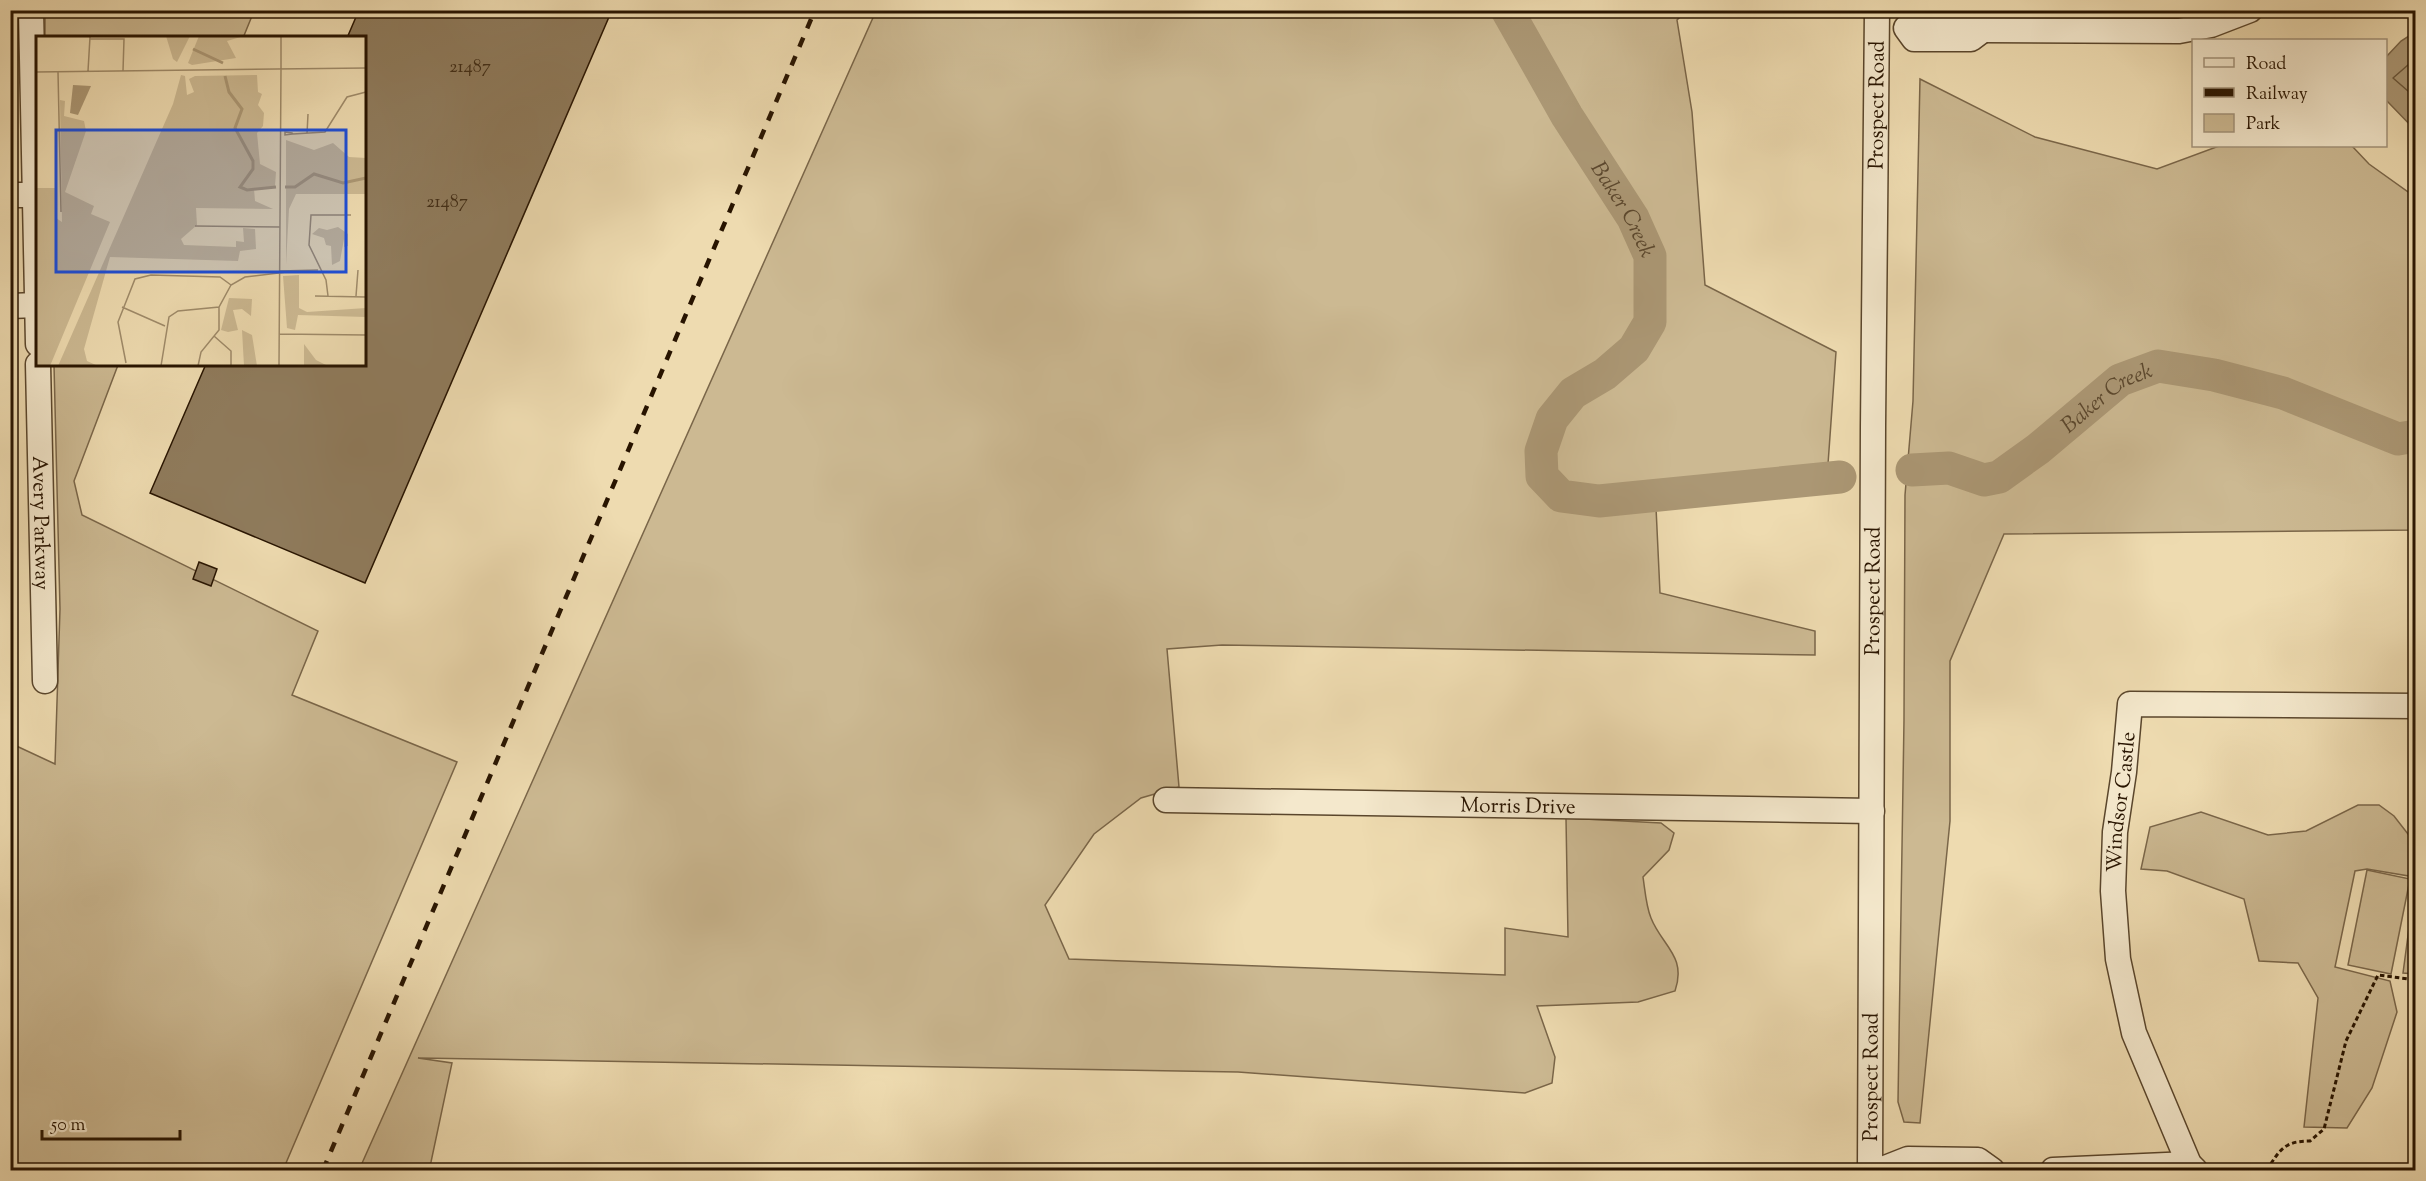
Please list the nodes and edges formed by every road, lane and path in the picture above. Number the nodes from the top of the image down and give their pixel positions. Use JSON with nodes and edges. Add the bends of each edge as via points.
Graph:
{"nodes":[{"id":1,"x":31,"y":10,"type":"edge"},
{"id":2,"x":2250,"y":10,"type":"edge"},
{"id":3,"x":1877,"y":19,"type":"edge"},
{"id":4,"x":2101,"y":20,"type":"edge"},
{"id":5,"x":10,"y":195,"type":"edge"},
{"id":6,"x":34,"y":195,"type":"junction"},
{"id":7,"x":36,"y":268,"type":"edge"},
{"id":8,"x":36,"y":305,"type":"edge"},
{"id":9,"x":10,"y":306,"type":"edge"},
{"id":10,"x":38,"y":366,"type":"edge"},
{"id":11,"x":45,"y":681,"type":"dead end"},
{"id":12,"x":2415,"y":706,"type":"edge"},
{"id":13,"x":1166,"y":800,"type":"dead end"},
{"id":14,"x":1872,"y":811,"type":"junction"},
{"id":15,"x":2415,"y":980,"type":"edge"},
{"id":16,"x":2192,"y":1167,"type":"edge"},
{"id":17,"x":1870,"y":1170,"type":"edge"},
{"id":18,"x":1880,"y":1170,"type":"edge"},
{"id":19,"x":1992,"y":1170,"type":"edge"},
{"id":20,"x":2053,"y":1170,"type":"edge"},
{"id":21,"x":2267,"y":1170,"type":"edge"}],
"edges":[{"from":1,"to":6,"type":"street"},
{"from":2,"to":4,"type":"street","via":[[2196,29]]},
{"from":3,"to":4,"type":"street","via":[[1906,28],[1916,19],[1971,20],[1983,30]]},
{"from":3,"to":14,"type":"street","name":"Prospect Road"},
{"from":5,"to":6,"type":"street"},
{"from":6,"to":7,"type":"street"},
{"from":8,"to":9,"type":"street"},
{"from":10,"to":11,"type":"street","name":"Avery Parkway"},
{"from":12,"to":16,"type":"street","name":"Windsor Castle","via":[[2130,704],[2115,832],[2113,891],[2118,959],[2134,1033]]},
{"from":13,"to":14,"type":"street","name":"Morris Drive"},
{"from":14,"to":17,"type":"street","name":"Prospect Road"},
{"from":15,"to":21,"type":"path","via":[[2378,975],[2346,1041],[2324,1129],[2310,1141],[2292,1141],[2278,1152]]},
{"from":16,"to":20,"type":"street"},
{"from":18,"to":19,"type":"street","via":[[1908,1159],[1978,1160]]}]}
